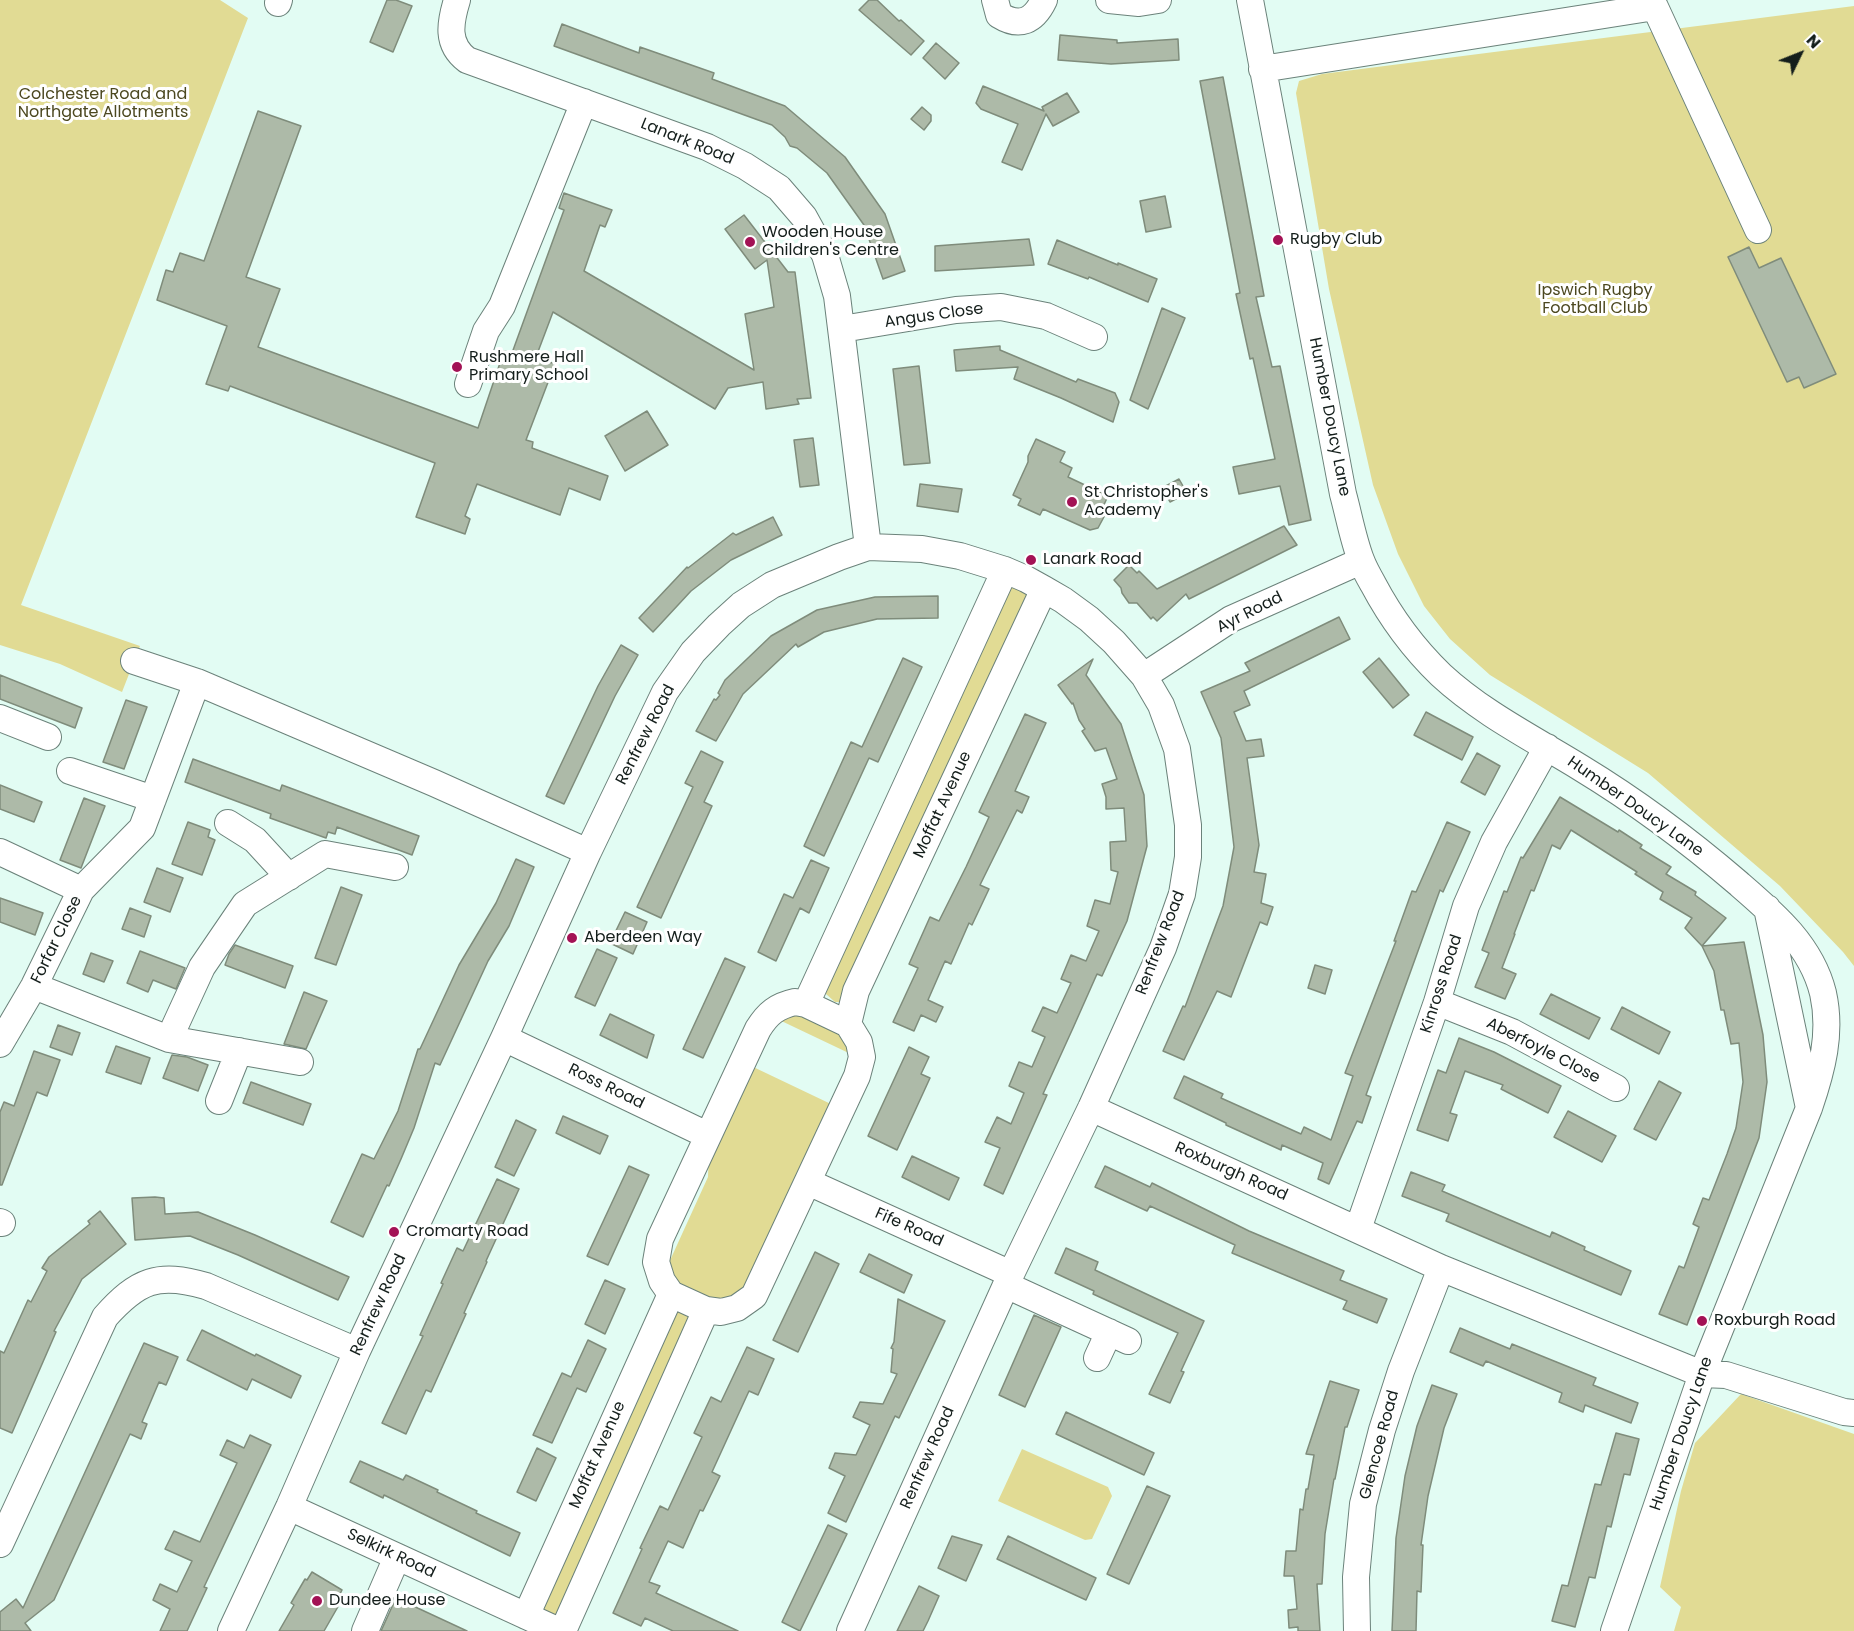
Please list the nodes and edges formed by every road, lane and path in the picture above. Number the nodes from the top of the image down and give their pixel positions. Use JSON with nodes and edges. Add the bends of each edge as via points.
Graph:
{"nodes":[{"id":1,"x":457,"y":0,"type":"edge"},
{"id":2,"x":995,"y":0,"type":"edge"},
{"id":3,"x":1044,"y":0,"type":"edge"},
{"id":4,"x":1109,"y":0,"type":"edge"},
{"id":5,"x":1158,"y":0,"type":"edge"},
{"id":6,"x":1250,"y":0,"type":"edge"},
{"id":7,"x":1262,"y":69,"type":"junction"},
{"id":8,"x":584,"y":102,"type":"junction"},
{"id":9,"x":1758,"y":230,"type":"dead end"},
{"id":10,"x":842,"y":329,"type":"junction"},
{"id":11,"x":1094,"y":337,"type":"dead end"},
{"id":12,"x":468,"y":384,"type":"dead end"},
{"id":13,"x":868,"y":547,"type":"junction"},
{"id":14,"x":1361,"y":561,"type":"junction"},
{"id":15,"x":1005,"y":570,"type":"junction"},
{"id":16,"x":1044,"y":589,"type":"junction"},
{"id":17,"x":134,"y":661,"type":"dead end"},
{"id":18,"x":1144,"y":676,"type":"junction"},
{"id":19,"x":197,"y":682,"type":"junction"},
{"id":20,"x":1,"y":720,"type":"edge"},
{"id":21,"x":48,"y":737,"type":"dead end"},
{"id":22,"x":1547,"y":747,"type":"junction"},
{"id":23,"x":70,"y":771,"type":"dead end"},
{"id":24,"x":153,"y":799,"type":"junction"},
{"id":25,"x":228,"y":823,"type":"dead end"},
{"id":26,"x":0,"y":852,"type":"edge"},
{"id":27,"x":588,"y":852,"type":"junction"},
{"id":28,"x":394,"y":867,"type":"dead end"},
{"id":29,"x":289,"y":877,"type":"junction"},
{"id":30,"x":81,"y":890,"type":"junction"},
{"id":31,"x":1767,"y":908,"type":"junction"},
{"id":32,"x":34,"y":986,"type":"junction"},
{"id":33,"x":1437,"y":1002,"type":"junction"},
{"id":34,"x":806,"y":1004,"type":"junction"},
{"id":35,"x":848,"y":1024,"type":"junction"},
{"id":36,"x":504,"y":1038,"type":"junction"},
{"id":37,"x":169,"y":1039,"type":"junction"},
{"id":38,"x":0,"y":1044,"type":"edge"},
{"id":39,"x":239,"y":1051,"type":"junction"},
{"id":40,"x":300,"y":1062,"type":"dead end"},
{"id":41,"x":1616,"y":1088,"type":"dead end"},
{"id":42,"x":219,"y":1101,"type":"dead end"},
{"id":43,"x":1091,"y":1108,"type":"junction"},
{"id":44,"x":1809,"y":1108,"type":"junction"},
{"id":45,"x":707,"y":1136,"type":"junction"},
{"id":46,"x":808,"y":1182,"type":"junction"},
{"id":47,"x":1358,"y":1229,"type":"junction"},
{"id":48,"x":1441,"y":1268,"type":"junction"},
{"id":49,"x":1009,"y":1280,"type":"junction"},
{"id":50,"x":671,"y":1294,"type":"junction"},
{"id":51,"x":706,"y":1310,"type":"junction"},
{"id":52,"x":357,"y":1351,"type":"junction"},
{"id":53,"x":1097,"y":1358,"type":"dead end"},
{"id":54,"x":1702,"y":1374,"type":"junction"},
{"id":55,"x":1854,"y":1413,"type":"edge"},
{"id":56,"x":289,"y":1507,"type":"junction"},
{"id":57,"x":0,"y":1545,"type":"edge"},
{"id":58,"x":397,"y":1557,"type":"junction"},
{"id":59,"x":526,"y":1616,"type":"junction"},
{"id":60,"x":231,"y":1631,"type":"edge"},
{"id":61,"x":365,"y":1631,"type":"edge"},
{"id":62,"x":561,"y":1631,"type":"edge"},
{"id":63,"x":850,"y":1631,"type":"edge"},
{"id":64,"x":1357,"y":1631,"type":"edge"},
{"id":65,"x":1614,"y":1631,"type":"edge"}],
"edges":[{"from":1,"to":8,"type":"street","name":"Lanark Road","via":[[451,32],[459,54]]},
{"from":2,"to":3,"type":"street","via":[[999,15],[1020,22],[1031,18]]},
{"from":4,"to":5,"type":"street"},
{"from":6,"to":7,"type":"street","name":"Humber Doucy Lane"},
{"from":7,"to":9,"type":"street","via":[[1655,7]]},
{"from":7,"to":14,"type":"street","name":"Humber Doucy Lane","via":[[1343,494]]},
{"from":8,"to":10,"type":"street","name":"Lanark Road","via":[[707,147],[780,188],[804,217],[825,255]]},
{"from":8,"to":12,"type":"street","via":[[502,306],[486,332]]},
{"from":10,"to":11,"type":"street","name":"Angus Close","via":[[956,310],[1000,307],[1046,316]]},
{"from":10,"to":13,"type":"street","name":"Lanark Road"},
{"from":13,"to":15,"type":"street","name":"Renfrew Road","via":[[960,555]]},
{"from":13,"to":27,"type":"street","name":"Renfrew Road","via":[[772,585],[741,605],[693,652],[665,692]]},
{"from":14,"to":18,"type":"street","name":"Ayr Road","via":[[1230,620]]},
{"from":14,"to":22,"type":"street","name":"Humber Doucy Lane","via":[[1400,630],[1421,654],[1493,714]]},
{"from":15,"to":16,"type":"street","name":"Renfrew Road"},
{"from":15,"to":34,"type":"street"},
{"from":16,"to":18,"type":"street","name":"Renfrew Road","via":[[1089,619]]},
{"from":16,"to":35,"type":"street","name":"Moffat Avenue","via":[[856,991]]},
{"from":17,"to":19,"type":"street"},
{"from":18,"to":43,"type":"street","name":"Renfrew Road","via":[[1161,705],[1177,749],[1188,825],[1188,856],[1182,894],[1163,948]]},
{"from":19,"to":24,"type":"street","name":"Forfar Close"},
{"from":19,"to":27,"type":"street"},
{"from":20,"to":21,"type":"street"},
{"from":22,"to":31,"type":"street","name":"Humber Doucy Lane","via":[[1671,828]]},
{"from":22,"to":33,"type":"street","name":"Kinross Road","via":[[1494,842],[1466,906]]},
{"from":23,"to":24,"type":"street"},
{"from":24,"to":30,"type":"street","name":"Forfar Close","via":[[142,828]]},
{"from":25,"to":29,"type":"street","via":[[255,840]]},
{"from":26,"to":30,"type":"street"},
{"from":27,"to":36,"type":"street","name":"Renfrew Road"},
{"from":28,"to":29,"type":"street","via":[[325,854]]},
{"from":29,"to":37,"type":"street","via":[[244,904],[202,967]]},
{"from":30,"to":32,"type":"street","name":"Forfar Close"},
{"from":31,"to":44,"type":"street"},
{"from":31,"to":44,"type":"street","name":"Humber Doucy Lane","via":[[1803,948],[1823,992],[1825,1056]]},
{"from":32,"to":37,"type":"street"},
{"from":32,"to":38,"type":"street","name":"Forfar Close"},
{"from":33,"to":41,"type":"street","name":"Aberfoyle Close","via":[[1512,1032]]},
{"from":33,"to":47,"type":"street","name":"Kinross Road"},
{"from":34,"to":35,"type":"street"},
{"from":34,"to":45,"type":"street","via":[[784,1005],[767,1015]]},
{"from":35,"to":46,"type":"street","via":[[859,1042],[862,1057]]},
{"from":36,"to":45,"type":"street","name":"Ross Road"},
{"from":36,"to":52,"type":"street","name":"Renfrew Road"},
{"from":37,"to":39,"type":"street"},
{"from":39,"to":40,"type":"street"},
{"from":39,"to":42,"type":"street"},
{"from":43,"to":47,"type":"street","name":"Roxburgh Road"},
{"from":43,"to":49,"type":"street","name":"Renfrew Road"},
{"from":44,"to":54,"type":"street","name":"Humber Doucy Lane"},
{"from":45,"to":50,"type":"street","via":[[660,1239],[656,1262]]},
{"from":46,"to":49,"type":"street","name":"Fife Road"},
{"from":46,"to":51,"type":"street","via":[[754,1296],[737,1308]]},
{"from":47,"to":48,"type":"street","name":"Roxburgh Road"},
{"from":48,"to":54,"type":"street","name":"Roxburgh Road"},
{"from":48,"to":64,"type":"street","name":"Glencoe Road","via":[[1401,1371],[1363,1504],[1356,1577]]},
{"from":49,"to":53,"type":"street","via":[[1119,1336]]},
{"from":49,"to":63,"type":"street","name":"Renfrew Road"},
{"from":50,"to":51,"type":"street"},
{"from":50,"to":59,"type":"street","name":"Moffat Avenue"},
{"from":51,"to":62,"type":"street"},
{"from":52,"to":56,"type":"street","name":"Renfrew Road"},
{"from":52,"to":57,"type":"street","via":[[206,1286],[162,1279],[141,1286],[120,1300],[105,1317]]},
{"from":54,"to":55,"type":"street","name":"Roxburgh Road","via":[[1726,1375]]},
{"from":54,"to":65,"type":"street","name":"Humber Doucy Lane"},
{"from":56,"to":58,"type":"street","name":"Selkirk Road"},
{"from":56,"to":60,"type":"street","name":"Renfrew Road"},
{"from":58,"to":59,"type":"street","name":"Selkirk Road"},
{"from":58,"to":61,"type":"street"},
{"from":59,"to":62,"type":"street","name":"Selkirk Road"}]}
